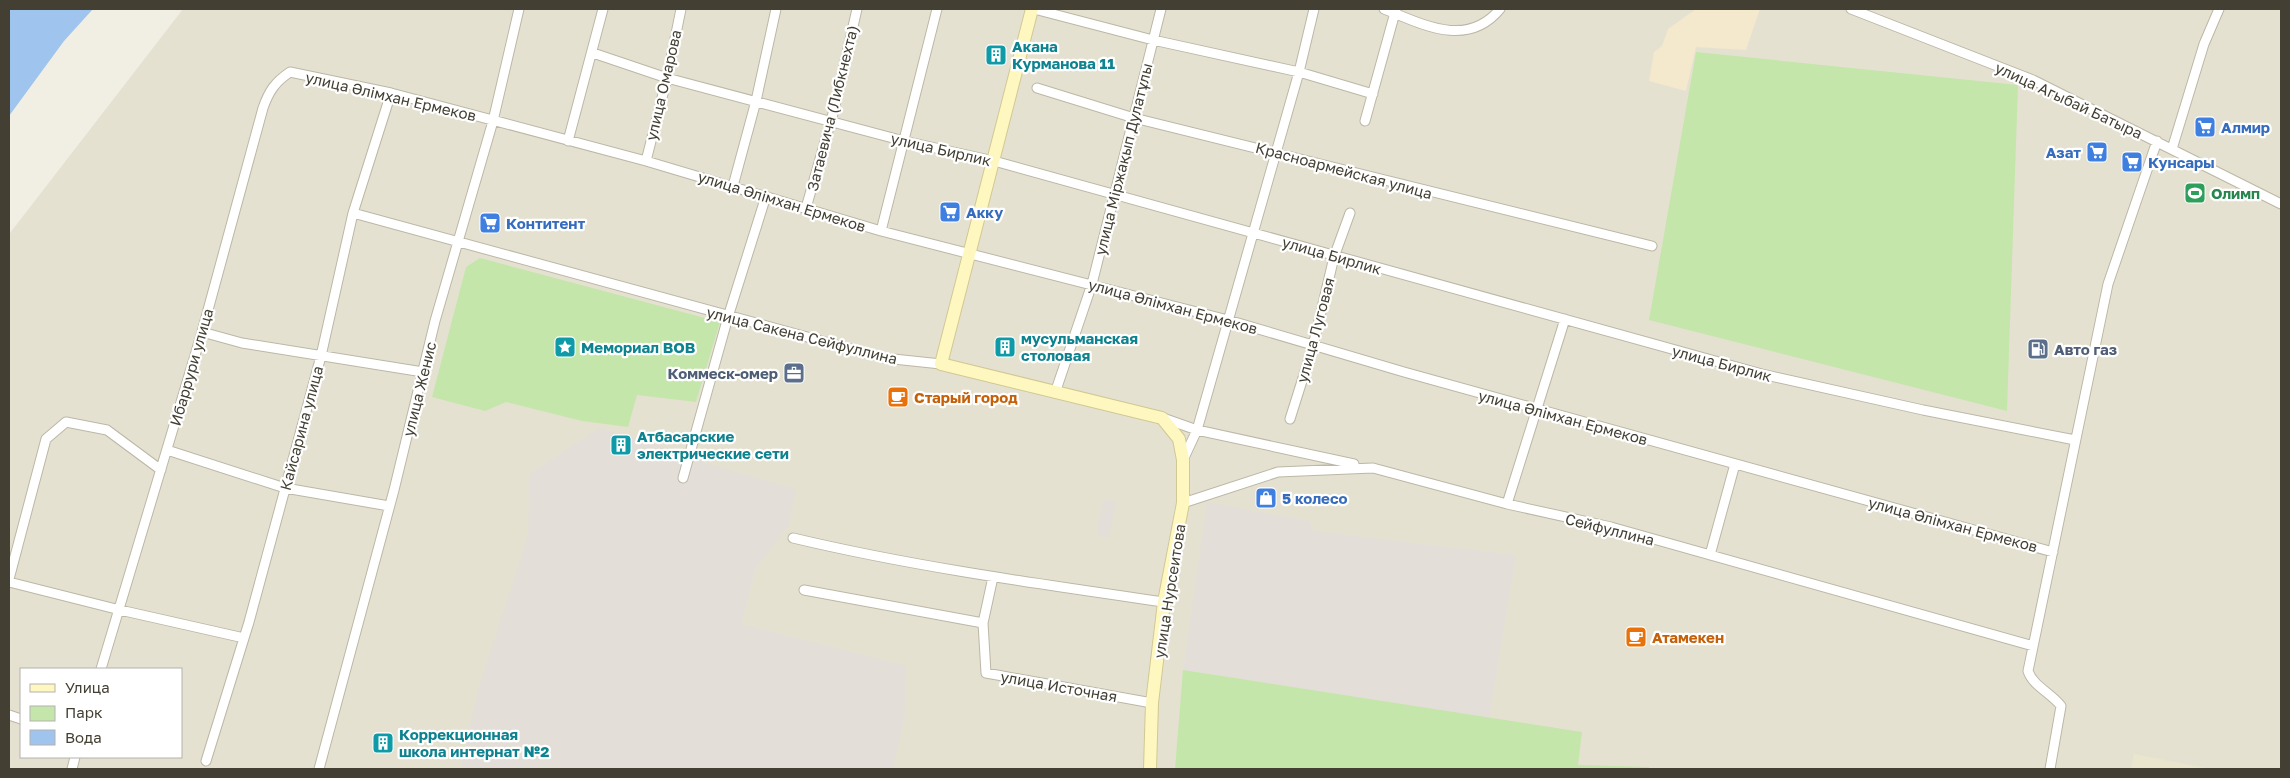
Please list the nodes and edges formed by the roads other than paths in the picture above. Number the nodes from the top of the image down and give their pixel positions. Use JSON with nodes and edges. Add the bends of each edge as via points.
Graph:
{"nodes":[{"id":1,"x":519,"y":9,"type":"edge"},
{"id":2,"x":603,"y":9,"type":"edge"},
{"id":3,"x":681,"y":9,"type":"edge"},
{"id":4,"x":776,"y":9,"type":"edge"},
{"id":5,"x":857,"y":9,"type":"edge"},
{"id":6,"x":937,"y":9,"type":"edge"},
{"id":7,"x":1033,"y":9,"type":"edge"},
{"id":8,"x":1161,"y":9,"type":"edge"},
{"id":9,"x":1314,"y":9,"type":"edge"},
{"id":10,"x":1384,"y":9,"type":"edge"},
{"id":11,"x":1500,"y":9,"type":"edge"},
{"id":12,"x":1851,"y":9,"type":"edge"},
{"id":13,"x":2219,"y":9,"type":"edge"},
{"id":14,"x":1395,"y":11,"type":"edge"},
{"id":15,"x":1153,"y":40,"type":"junction"},
{"id":16,"x":593,"y":53,"type":"junction"},
{"id":17,"x":290,"y":72,"type":"joint"},
{"id":18,"x":1298,"y":72,"type":"junction"},
{"id":19,"x":666,"y":78,"type":"junction"},
{"id":20,"x":1037,"y":88,"type":"dead end"},
{"id":21,"x":391,"y":93,"type":"junction"},
{"id":22,"x":1373,"y":94,"type":"junction"},
{"id":23,"x":756,"y":101,"type":"junction"},
{"id":24,"x":1134,"y":118,"type":"junction"},
{"id":25,"x":493,"y":121,"type":"junction"},
{"id":26,"x":831,"y":121,"type":"junction"},
{"id":27,"x":1366,"y":122,"type":"dead end"},
{"id":28,"x":568,"y":140,"type":"junction"},
{"id":29,"x":904,"y":141,"type":"junction"},
{"id":30,"x":2157,"y":141,"type":"junction"},
{"id":31,"x":2172,"y":149,"type":"junction"},
{"id":32,"x":1275,"y":151,"type":"junction"},
{"id":33,"x":994,"y":161,"type":"junction"},
{"id":34,"x":646,"y":162,"type":"junction"},
{"id":35,"x":733,"y":186,"type":"junction"},
{"id":36,"x":1114,"y":194,"type":"junction"},
{"id":37,"x":766,"y":196,"type":"junction"},
{"id":38,"x":2281,"y":204,"type":"edge"},
{"id":39,"x":806,"y":208,"type":"junction"},
{"id":40,"x":353,"y":213,"type":"junction"},
{"id":41,"x":1350,"y":213,"type":"dead end"},
{"id":42,"x":881,"y":231,"type":"junction"},
{"id":43,"x":1253,"y":231,"type":"junction"},
{"id":44,"x":457,"y":243,"type":"junction"},
{"id":45,"x":1652,"y":246,"type":"dead end"},
{"id":46,"x":969,"y":253,"type":"junction"},
{"id":47,"x":1334,"y":257,"type":"junction"},
{"id":48,"x":1092,"y":284,"type":"junction"},
{"id":49,"x":728,"y":317,"type":"junction"},
{"id":50,"x":1228,"y":320,"type":"junction"},
{"id":51,"x":1565,"y":320,"type":"junction"},
{"id":52,"x":202,"y":332,"type":"junction"},
{"id":53,"x":1313,"y":346,"type":"junction"},
{"id":54,"x":321,"y":356,"type":"junction"},
{"id":55,"x":941,"y":364,"type":"junction"},
{"id":56,"x":423,"y":372,"type":"junction"},
{"id":57,"x":1056,"y":393,"type":"junction"},
{"id":58,"x":1537,"y":410,"type":"junction"},
{"id":59,"x":1162,"y":418,"type":"junction"},
{"id":60,"x":1290,"y":419,"type":"dead end"},
{"id":61,"x":1197,"y":430,"type":"junction"},
{"id":62,"x":2075,"y":440,"type":"junction"},
{"id":63,"x":167,"y":450,"type":"junction"},
{"id":64,"x":1183,"y":460,"type":"junction"},
{"id":65,"x":1735,"y":464,"type":"junction"},
{"id":66,"x":1373,"y":468,"type":"junction"},
{"id":67,"x":161,"y":470,"type":"junction"},
{"id":68,"x":683,"y":478,"type":"dead end"},
{"id":69,"x":285,"y":488,"type":"junction"},
{"id":70,"x":1183,"y":503,"type":"junction"},
{"id":71,"x":1506,"y":504,"type":"junction"},
{"id":72,"x":389,"y":506,"type":"junction"},
{"id":73,"x":794,"y":538,"type":"dead end"},
{"id":74,"x":2053,"y":552,"type":"junction"},
{"id":75,"x":1710,"y":556,"type":"junction"},
{"id":76,"x":993,"y":577,"type":"junction"},
{"id":77,"x":9,"y":581,"type":"edge"},
{"id":78,"x":804,"y":590,"type":"dead end"},
{"id":79,"x":1164,"y":602,"type":"junction"},
{"id":80,"x":120,"y":610,"type":"junction"},
{"id":81,"x":983,"y":623,"type":"junction"},
{"id":82,"x":244,"y":638,"type":"junction"},
{"id":83,"x":2033,"y":646,"type":"junction"},
{"id":84,"x":101,"y":668,"type":"edge"},
{"id":85,"x":1152,"y":704,"type":"junction"},
{"id":86,"x":206,"y":761,"type":"dead end"},
{"id":87,"x":319,"y":769,"type":"edge"},
{"id":88,"x":1150,"y":769,"type":"edge"},
{"id":89,"x":2050,"y":769,"type":"edge"}],
"edges":[{"from":1,"to":25,"type":"street","name":"улица Женис"},
{"from":2,"to":16,"type":"street"},
{"from":3,"to":19,"type":"street","name":"улица Омарова"},
{"from":4,"to":23,"type":"street"},
{"from":5,"to":26,"type":"street","name":"Затаевича (Либкнехта)"},
{"from":6,"to":29,"type":"street"},
{"from":7,"to":15,"type":"street"},
{"from":7,"to":33,"type":"main road"},
{"from":8,"to":15,"type":"street","name":"улица Міржақып Дулатұлы"},
{"from":9,"to":18,"type":"street"},
{"from":10,"to":14,"type":"street"},
{"from":11,"to":14,"type":"street","via":[[1474,27],[1454,31],[1438,30]]},
{"from":12,"to":30,"type":"street","name":"улица Агыбай Батыра","via":[[2033,80]]},
{"from":13,"to":31,"type":"street","via":[[2204,44]]},
{"from":14,"to":22,"type":"street"},
{"from":15,"to":18,"type":"street"},
{"from":15,"to":24,"type":"street","name":"улица Міржақып Дулатұлы"},
{"from":16,"to":19,"type":"street","name":"улица Бирлик"},
{"from":16,"to":28,"type":"street"},
{"from":17,"to":21,"type":"street","name":"улица Әлімхан Ермеков"},
{"from":17,"to":52,"type":"street","name":"Ибаррури улица","via":[[269,91]]},
{"from":18,"to":22,"type":"street"},
{"from":18,"to":32,"type":"street"},
{"from":19,"to":23,"type":"street","name":"улица Бирлик"},
{"from":19,"to":34,"type":"street","name":"улица Омарова"},
{"from":20,"to":24,"type":"street","name":"Красноармейская улица"},
{"from":21,"to":25,"type":"street","name":"улица Әлімхан Ермеков"},
{"from":21,"to":40,"type":"street","name":"Кайсарина улица"},
{"from":22,"to":27,"type":"street"},
{"from":23,"to":26,"type":"street","name":"улица Бирлик"},
{"from":23,"to":35,"type":"street"},
{"from":24,"to":32,"type":"street","name":"Красноармейская улица"},
{"from":24,"to":36,"type":"street","name":"улица Міржақып Дулатұлы"},
{"from":25,"to":28,"type":"street","name":"улица Әлімхан Ермеков"},
{"from":25,"to":44,"type":"street","name":"улица Женис"},
{"from":26,"to":29,"type":"street","name":"улица Бирлик"},
{"from":26,"to":39,"type":"street","name":"Затаевича (Либкнехта)"},
{"from":28,"to":34,"type":"street","name":"улица Әлімхан Ермеков"},
{"from":29,"to":33,"type":"street","name":"улица Бирлик"},
{"from":29,"to":42,"type":"street"},
{"from":30,"to":31,"type":"street","name":"улица Агыбай Батыра"},
{"from":30,"to":62,"type":"street","via":[[2108,284]]},
{"from":31,"to":38,"type":"street","name":"улица Агыбай Батыра"},
{"from":32,"to":43,"type":"street"},
{"from":32,"to":45,"type":"street","name":"Красноармейская улица"},
{"from":33,"to":36,"type":"street","name":"улица Бирлик"},
{"from":33,"to":46,"type":"main road"},
{"from":34,"to":35,"type":"street","name":"улица Әлімхан Ермеков"},
{"from":35,"to":37,"type":"street","name":"улица Әлімхан Ермеков"},
{"from":36,"to":43,"type":"street","name":"улица Бирлик"},
{"from":36,"to":48,"type":"street","name":"улица Міржақып Дулатұлы"},
{"from":37,"to":39,"type":"street","name":"улица Әлімхан Ермеков"},
{"from":37,"to":49,"type":"street"},
{"from":39,"to":42,"type":"street","name":"улица Әлімхан Ермеков"},
{"from":40,"to":44,"type":"street","name":"улица Сакена Сейфуллина"},
{"from":40,"to":54,"type":"street","name":"Кайсарина улица"},
{"from":41,"to":47,"type":"street","name":"улица Луговая"},
{"from":42,"to":46,"type":"street","name":"улица Әлімхан Ермеков"},
{"from":43,"to":47,"type":"street","name":"улица Бирлик"},
{"from":43,"to":50,"type":"street"},
{"from":44,"to":49,"type":"street","name":"улица Сакена Сейфуллина"},
{"from":44,"to":56,"type":"street","name":"улица Женис"},
{"from":46,"to":48,"type":"street","name":"улица Әлімхан Ермеков"},
{"from":46,"to":55,"type":"main road"},
{"from":47,"to":51,"type":"street","name":"улица Бирлик"},
{"from":47,"to":53,"type":"street","name":"улица Луговая"},
{"from":48,"to":50,"type":"street","name":"улица Әлімхан Ермеков"},
{"from":48,"to":57,"type":"street","name":"улица Міржақып Дулатұлы"},
{"from":49,"to":55,"type":"street","name":"улица Сакена Сейфуллина","via":[[884,358]]},
{"from":49,"to":68,"type":"street"},
{"from":50,"to":53,"type":"street","name":"улица Әлімхан Ермеков"},
{"from":50,"to":61,"type":"street"},
{"from":51,"to":58,"type":"street"},
{"from":51,"to":62,"type":"street","name":"улица Бирлик","via":[[1762,374]]},
{"from":52,"to":54,"type":"street","via":[[242,343]]},
{"from":52,"to":63,"type":"street","name":"Ибаррури улица"},
{"from":53,"to":58,"type":"street","name":"улица Әлімхан Ермеков"},
{"from":53,"to":60,"type":"street","name":"улица Луговая"},
{"from":54,"to":56,"type":"street"},
{"from":54,"to":69,"type":"street","name":"Кайсарина улица"},
{"from":55,"to":57,"type":"main road","name":"улица Сакена Сейфуллина"},
{"from":56,"to":72,"type":"street","name":"улица Женис"},
{"from":57,"to":59,"type":"main road","name":"улица Сакена Сейфуллина"},
{"from":58,"to":65,"type":"street","name":"улица Әлімхан Ермеков"},
{"from":58,"to":71,"type":"street"},
{"from":59,"to":61,"type":"street","name":"улица Сакена Сейфуллина"},
{"from":59,"to":64,"type":"main road","name":"улица Нурсеитова","via":[[1179,439]]},
{"from":61,"to":64,"type":"street"},
{"from":61,"to":66,"type":"street","name":"улица Сакена Сейфуллина"},
{"from":62,"to":74,"type":"street"},
{"from":63,"to":67,"type":"street","name":"Ибаррури улица"},
{"from":63,"to":69,"type":"street"},
{"from":64,"to":70,"type":"main road","name":"улица Нурсеитова"},
{"from":65,"to":74,"type":"street","name":"улица Әлімхан Ермеков"},
{"from":65,"to":75,"type":"street"},
{"from":66,"to":70,"type":"street","name":"Сейфуллина","via":[[1278,472]]},
{"from":66,"to":71,"type":"street","name":"Сейфуллина"},
{"from":67,"to":77,"type":"street","via":[[107,430],[66,422],[46,439]]},
{"from":67,"to":80,"type":"street","name":"Ибаррури улица"},
{"from":69,"to":72,"type":"street"},
{"from":69,"to":82,"type":"street","name":"Кайсарина улица"},
{"from":70,"to":79,"type":"main road","name":"улица Нурсеитова"},
{"from":71,"to":75,"type":"street","name":"Сейфуллина","via":[[1611,527]]},
{"from":72,"to":87,"type":"street","name":"улица Женис"},
{"from":73,"to":76,"type":"street","via":[[852,552]]},
{"from":74,"to":83,"type":"street"},
{"from":75,"to":83,"type":"street","name":"Сейфуллина"},
{"from":76,"to":79,"type":"street"},
{"from":76,"to":81,"type":"street","name":"улица Источная"},
{"from":77,"to":80,"type":"street"},
{"from":78,"to":81,"type":"street"},
{"from":79,"to":85,"type":"main road","name":"улица Нурсеитова"},
{"from":80,"to":82,"type":"street"},
{"from":80,"to":84,"type":"street","name":"Ибаррури улица"},
{"from":81,"to":85,"type":"street","name":"улица Источная","via":[[986,673]]},
{"from":82,"to":86,"type":"street","name":"Кайсарина улица"},
{"from":83,"to":89,"type":"street","via":[[2028,671],[2031,680],[2052,694],[2061,706]]},
{"from":85,"to":88,"type":"main road","name":"улица Нурсеитова"}]}
